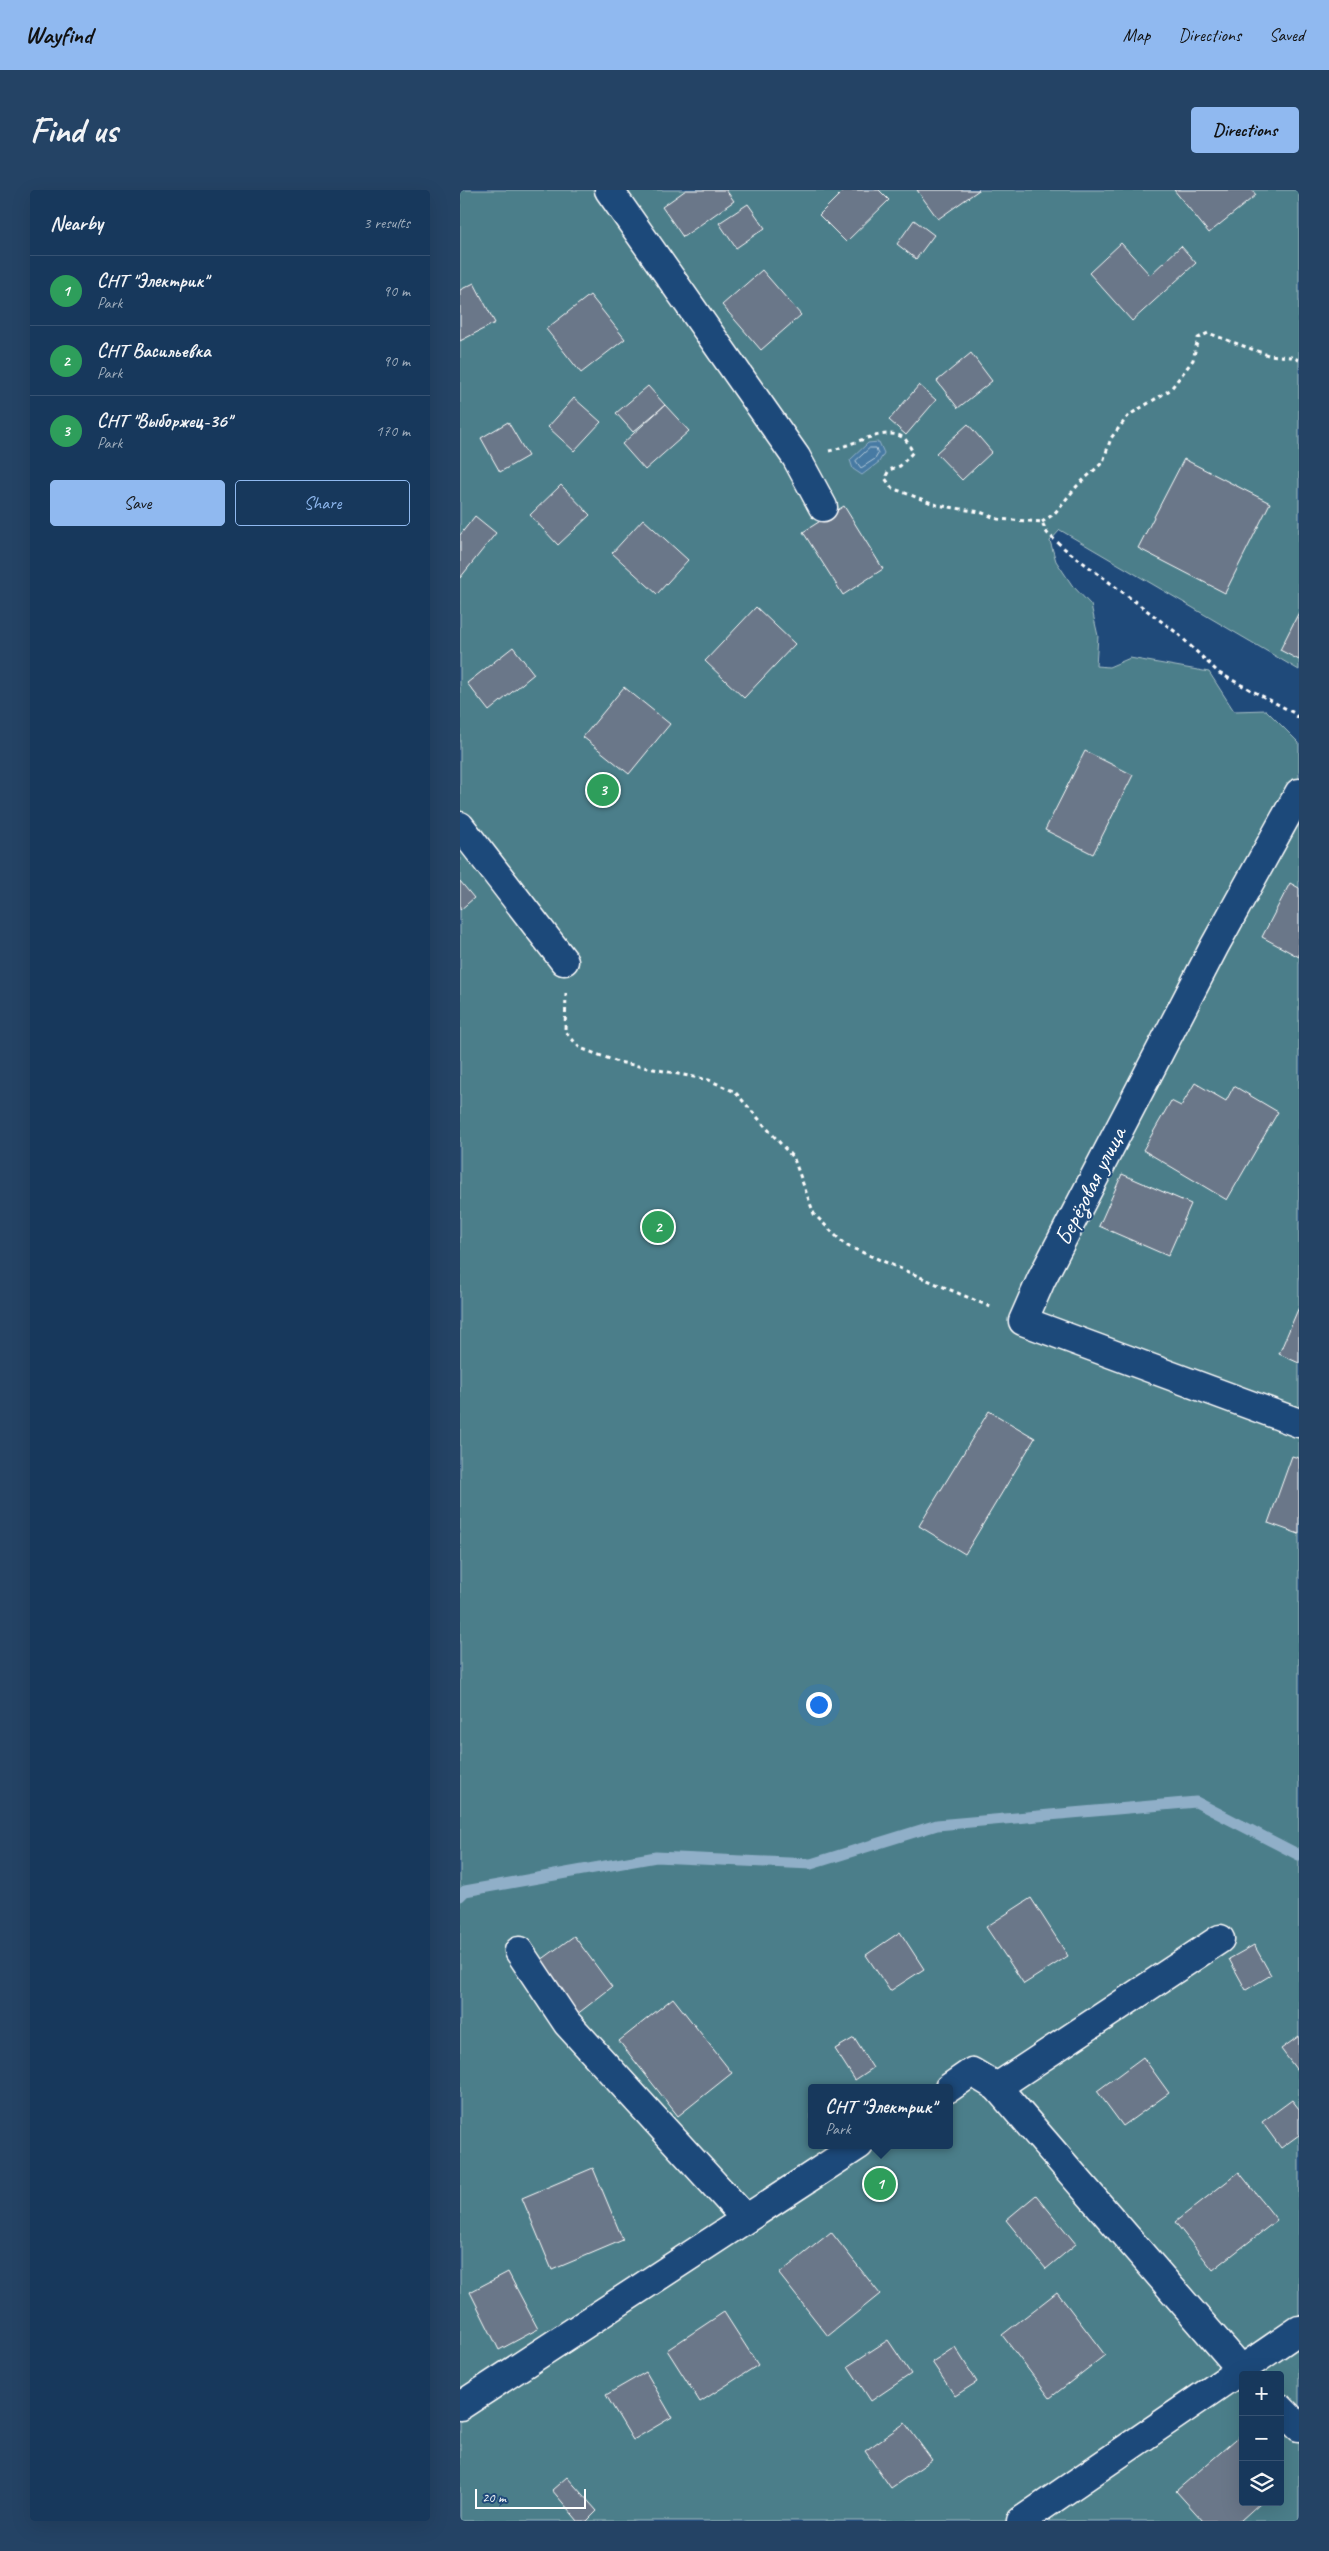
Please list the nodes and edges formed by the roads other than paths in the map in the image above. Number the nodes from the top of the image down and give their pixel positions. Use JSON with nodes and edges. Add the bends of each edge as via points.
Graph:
{"nodes":[{"id":1,"x":609,"y":190,"type":"edge"},
{"id":2,"x":823,"y":507,"type":"dead end"},
{"id":3,"x":1299,"y":792,"type":"edge"},
{"id":4,"x":460,"y":826,"type":"edge"},
{"id":5,"x":564,"y":961,"type":"road end"},
{"id":6,"x":1299,"y":1424,"type":"edge"},
{"id":7,"x":1220,"y":1939,"type":"dead end"},
{"id":8,"x":519,"y":1951,"type":"dead end"},
{"id":9,"x":953,"y":2085,"type":"edge"},
{"id":10,"x":997,"y":2088,"type":"junction"},
{"id":11,"x":853,"y":2149,"type":"edge"},
{"id":12,"x":745,"y":2218,"type":"junction"},
{"id":13,"x":1299,"y":2330,"type":"edge"},
{"id":14,"x":1242,"y":2371,"type":"edge"},
{"id":15,"x":1247,"y":2371,"type":"edge"},
{"id":16,"x":1239,"y":2376,"type":"edge"},
{"id":17,"x":460,"y":2406,"type":"edge"},
{"id":18,"x":1284,"y":2412,"type":"edge"},
{"id":19,"x":1299,"y":2427,"type":"edge"},
{"id":20,"x":1021,"y":2521,"type":"edge"}],
"edges":[{"from":1,"to":2,"type":"street","via":[[796,457]]},
{"from":3,"to":6,"type":"street","name":"Берёзовая улица","via":[[1214,947],[1041,1280],[1023,1321]]},
{"from":4,"to":5,"type":"street"},
{"from":7,"to":10,"type":"street"},
{"from":8,"to":12,"type":"street","via":[[567,2023]]},
{"from":9,"to":10,"type":"street","via":[[972,2072]]},
{"from":10,"to":14,"type":"street"},
{"from":11,"to":12,"type":"street"},
{"from":12,"to":17,"type":"street"},
{"from":13,"to":15,"type":"street"},
{"from":16,"to":20,"type":"street"},
{"from":18,"to":19,"type":"street"}]}
